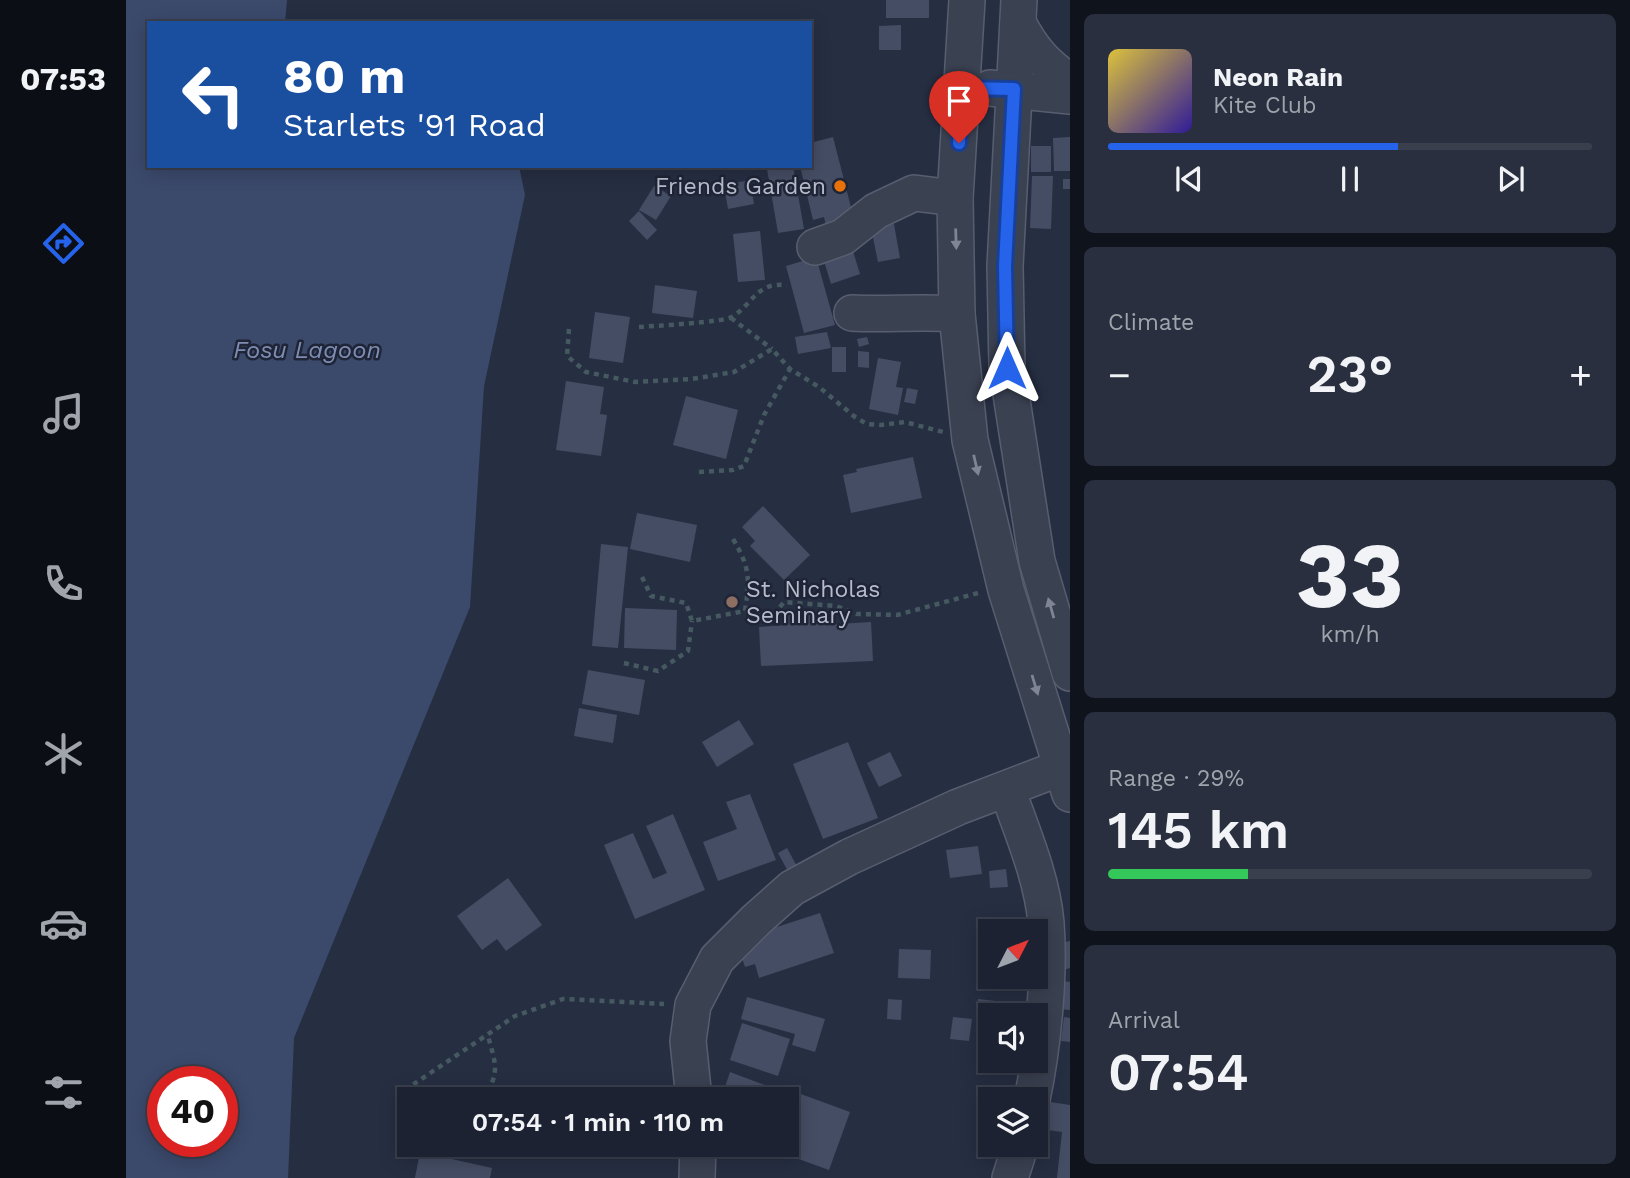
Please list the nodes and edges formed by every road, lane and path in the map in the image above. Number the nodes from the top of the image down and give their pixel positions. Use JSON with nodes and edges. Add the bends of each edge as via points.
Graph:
{"nodes":[{"id":1,"x":967,"y":0,"type":"edge"},
{"id":2,"x":1019,"y":12,"type":"edge"},
{"id":3,"x":1070,"y":82,"type":"edge"},
{"id":4,"x":962,"y":88,"type":"junction"},
{"id":5,"x":1014,"y":89,"type":"junction"},
{"id":6,"x":1070,"y":96,"type":"edge"},
{"id":7,"x":955,"y":198,"type":"junction"},
{"id":8,"x":815,"y":247,"type":"dead end"},
{"id":9,"x":787,"y":285,"type":"dead end"},
{"id":10,"x":852,"y":313,"type":"dead end"},
{"id":11,"x":957,"y":314,"type":"junction"},
{"id":12,"x":731,"y":318,"type":"junction"},
{"id":13,"x":639,"y":327,"type":"dead end"},
{"id":14,"x":569,"y":329,"type":"dead end"},
{"id":15,"x":772,"y":349,"type":"junction"},
{"id":16,"x":790,"y":369,"type":"junction"},
{"id":17,"x":971,"y":440,"type":"junction"},
{"id":18,"x":699,"y":472,"type":"dead end"},
{"id":19,"x":733,"y":539,"type":"dead end"},
{"id":20,"x":642,"y":577,"type":"dead end"},
{"id":21,"x":1006,"y":590,"type":"junction"},
{"id":22,"x":745,"y":611,"type":"junction"},
{"id":23,"x":692,"y":621,"type":"junction"},
{"id":24,"x":624,"y":663,"type":"dead end"},
{"id":25,"x":1070,"y":673,"type":"edge"},
{"id":26,"x":1065,"y":781,"type":"edge"},
{"id":27,"x":1007,"y":789,"type":"junction"},
{"id":28,"x":693,"y":1005,"type":"junction"},
{"id":29,"x":488,"y":1036,"type":"junction"},
{"id":30,"x":409,"y":1087,"type":"edge"},
{"id":31,"x":491,"y":1087,"type":"edge"},
{"id":32,"x":693,"y":1087,"type":"edge"},
{"id":33,"x":1035,"y":1087,"type":"edge"},
{"id":34,"x":697,"y":1157,"type":"edge"},
{"id":35,"x":1017,"y":1157,"type":"edge"},
{"id":36,"x":696,"y":1178,"type":"edge"},
{"id":37,"x":1010,"y":1178,"type":"edge"}],
"edges":[{"from":1,"to":4,"type":"street"},
{"from":2,"to":3,"type":"street","via":[[1032,49]]},
{"from":2,"to":5,"type":"street"},
{"from":4,"to":5,"type":"street"},
{"from":4,"to":7,"type":"street"},
{"from":5,"to":6,"type":"street"},
{"from":25,"to":5,"type":"street","one_way":true,"via":[[1037,561],[1007,368],[1005,266]]},
{"from":7,"to":8,"type":"street","via":[[914,193],[876,211],[843,237]]},
{"from":7,"to":11,"type":"street","one_way":true},
{"from":9,"to":12,"type":"path","via":[[762,289]]},
{"from":10,"to":11,"type":"street"},
{"from":11,"to":17,"type":"street"},
{"from":12,"to":13,"type":"path"},
{"from":12,"to":15,"type":"path"},
{"from":14,"to":15,"type":"path","via":[[567,356],[586,372],[635,382],[734,372]]},
{"from":15,"to":16,"type":"path"},
{"from":16,"to":17,"type":"path","via":[[867,424],[905,422]]},
{"from":16,"to":18,"type":"path","via":[[764,415],[744,466]]},
{"from":17,"to":21,"type":"street","one_way":true},
{"from":19,"to":22,"type":"path","via":[[750,579]]},
{"from":20,"to":23,"type":"path","via":[[651,596],[686,604]]},
{"from":21,"to":22,"type":"path","via":[[897,615],[857,614],[836,606],[784,602],[772,617]]},
{"from":21,"to":26,"type":"street","one_way":true},
{"from":22,"to":23,"type":"path"},
{"from":23,"to":24,"type":"path","via":[[688,651],[659,671]]},
{"from":26,"to":27,"type":"street"},
{"from":27,"to":28,"type":"street","via":[[849,857],[792,888],[717,959]]},
{"from":27,"to":33,"type":"street","via":[[1046,922],[1047,960]]},
{"from":28,"to":29,"type":"path","via":[[563,999],[515,1016]]},
{"from":28,"to":32,"type":"street","via":[[688,1041]]},
{"from":29,"to":30,"type":"path"},
{"from":29,"to":31,"type":"path","via":[[496,1066]]},
{"from":34,"to":36,"type":"street"},
{"from":35,"to":37,"type":"street"}]}
